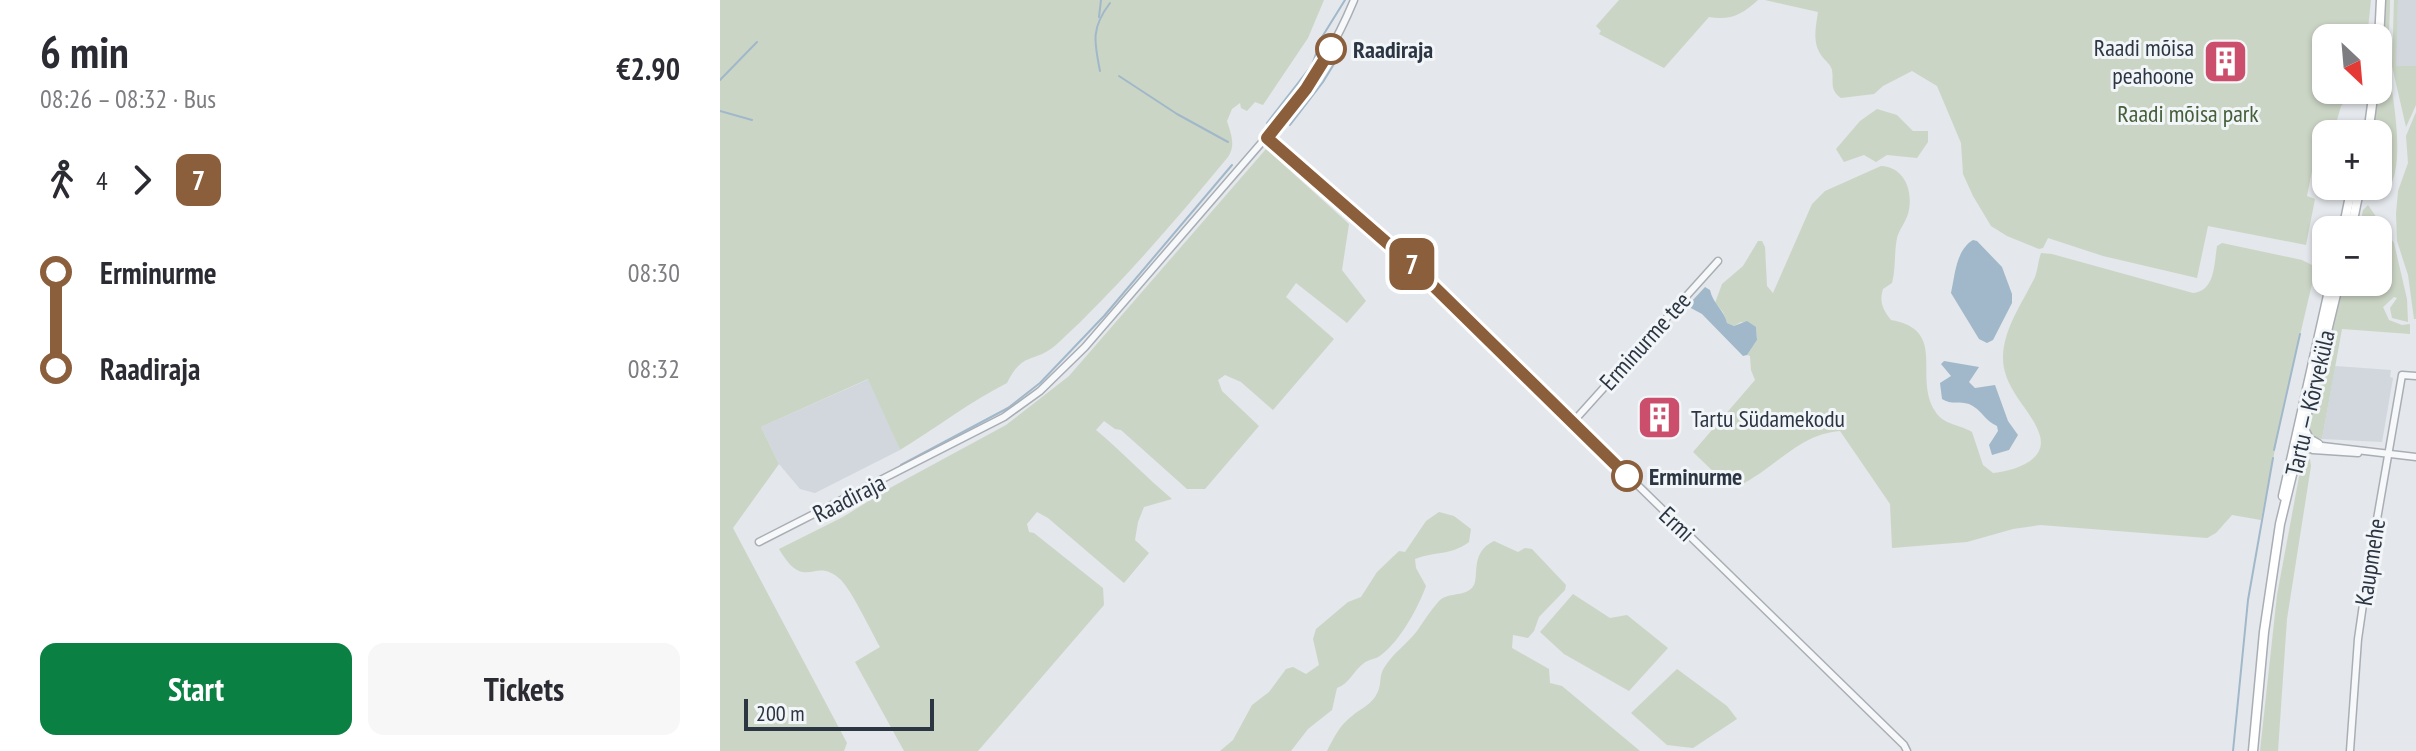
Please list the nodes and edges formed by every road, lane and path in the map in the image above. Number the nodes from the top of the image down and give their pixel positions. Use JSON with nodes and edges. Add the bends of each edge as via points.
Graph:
{"nodes":[{"id":1,"x":1354,"y":0,"type":"edge"},
{"id":2,"x":2381,"y":0,"type":"edge"},
{"id":3,"x":2380,"y":24,"type":"edge"},
{"id":4,"x":1267,"y":138,"type":"junction"},
{"id":5,"x":1718,"y":261,"type":"dead end"},
{"id":6,"x":2328,"y":296,"type":"edge"},
{"id":7,"x":2336,"y":296,"type":"edge"},
{"id":8,"x":2416,"y":376,"type":"edge"},
{"id":9,"x":1573,"y":422,"type":"junction"},
{"id":10,"x":2303,"y":427,"type":"junction"},
{"id":11,"x":2296,"y":443,"type":"junction"},
{"id":12,"x":2318,"y":444,"type":"junction"},
{"id":13,"x":2378,"y":453,"type":"junction"},
{"id":14,"x":2388,"y":454,"type":"junction"},
{"id":15,"x":2416,"y":457,"type":"edge"},
{"id":16,"x":759,"y":542,"type":"dead end"},
{"id":17,"x":1907,"y":751,"type":"edge"},
{"id":18,"x":2253,"y":751,"type":"edge"},
{"id":19,"x":2350,"y":751,"type":"edge"}],
"edges":[{"from":1,"to":4,"type":"street","name":"Raadiraja","via":[[1318,71]]},
{"from":2,"to":3,"type":"main road"},
{"from":4,"to":9,"type":"street","name":"Ermi","via":[[1410,263]]},
{"from":4,"to":16,"type":"street","name":"Raadiraja","via":[[1085,347],[1028,401]]},
{"from":5,"to":9,"type":"street","name":"Erminurme tee"},
{"from":6,"to":11,"type":"main road","name":"Tartu — Kõrveküla"},
{"from":7,"to":10,"type":"main road","name":"Tartu — Kõrveküla"},
{"from":8,"to":14,"type":"street","name":"Kaupmehe","via":[[2402,375]]},
{"from":9,"to":17,"type":"street","name":"Ermi"},
{"from":10,"to":11,"type":"main road","name":"Tartu — Kõrveküla"},
{"from":10,"to":12,"type":"main road"},
{"from":11,"to":12,"type":"street"},
{"from":11,"to":13,"type":"street","via":[[2313,450]]},
{"from":11,"to":18,"type":"main road","name":"Tartu — Kõrveküla","via":[[2264,632]]},
{"from":12,"to":13,"type":"street"},
{"from":13,"to":14,"type":"street"},
{"from":14,"to":15,"type":"street"},
{"from":14,"to":19,"type":"street","name":"Kaupmehe","via":[[2358,639]]}]}
